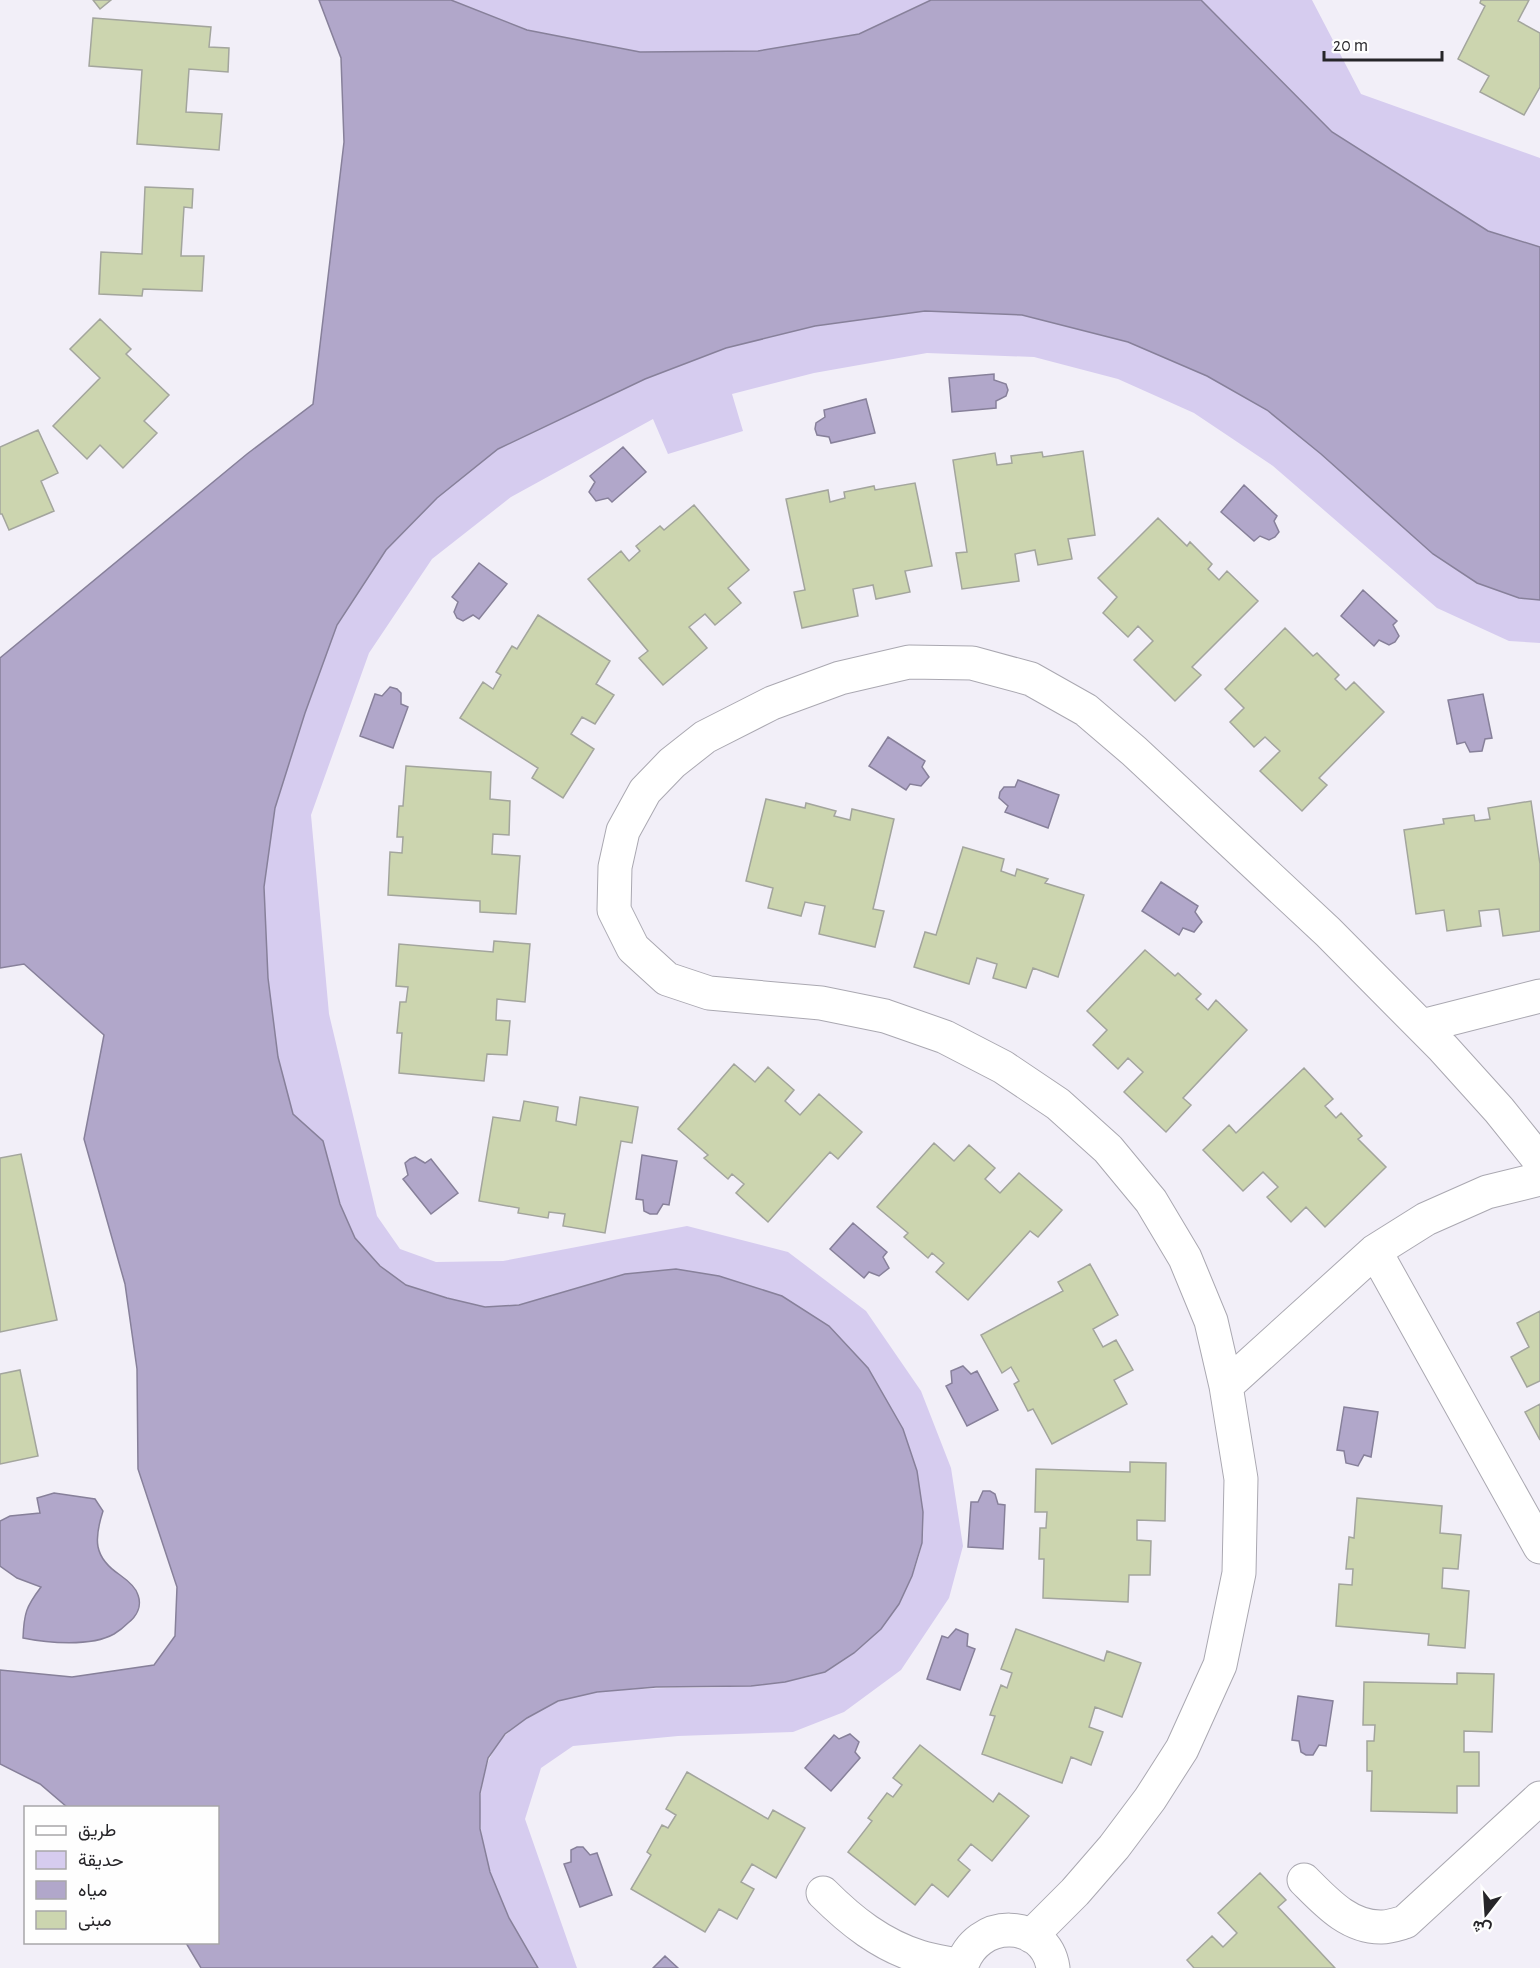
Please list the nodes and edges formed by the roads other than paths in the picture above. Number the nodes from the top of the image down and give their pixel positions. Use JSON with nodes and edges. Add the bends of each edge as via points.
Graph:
{"nodes":[{"id":1,"x":1540,"y":996,"type":"edge"},
{"id":2,"x":1422,"y":1026,"type":"junction"},
{"id":3,"x":1540,"y":1161,"type":"edge"},
{"id":4,"x":1540,"y":1179,"type":"edge"},
{"id":5,"x":1375,"y":1251,"type":"junction"},
{"id":6,"x":1226,"y":1386,"type":"junction"},
{"id":7,"x":1540,"y":1547,"type":"edge"},
{"id":8,"x":1540,"y":1798,"type":"edge"},
{"id":9,"x":1304,"y":1880,"type":"dead end"},
{"id":10,"x":823,"y":1893,"type":"dead end"},
{"id":11,"x":1031,"y":1936,"type":"junction"},
{"id":12,"x":962,"y":1967,"type":"edge"},
{"id":13,"x":1053,"y":1968,"type":"edge"}],
"edges":[{"from":1,"to":2,"type":"street"},
{"from":2,"to":3,"type":"street"},
{"from":2,"to":6,"type":"street","via":[[1328,932],[1086,710],[1031,679],[972,663],[909,662],[840,678],[772,703],[705,737],[672,762],[645,791],[623,831],[615,867],[614,910],[633,948],[667,979],[709,993],[822,1003],[885,1016],[945,1037],[1003,1066],[1058,1104],[1108,1149],[1151,1201],[1185,1258],[1210,1321]]},
{"from":4,"to":5,"type":"street","via":[[1487,1192],[1426,1219]]},
{"from":5,"to":6,"type":"street"},
{"from":5,"to":7,"type":"street"},
{"from":6,"to":11,"type":"street","via":[[1241,1479],[1239,1573],[1220,1665],[1182,1749],[1150,1799],[1075,1892]]},
{"from":8,"to":9,"type":"street","via":[[1405,1922],[1384,1928],[1364,1926],[1345,1917]]},
{"from":10,"to":12,"type":"street","via":[[851,1920],[884,1942],[920,1957]]},
{"from":11,"to":12,"type":"street","via":[[1014,1930],[980,1937],[968,1950]]},
{"from":11,"to":13,"type":"street","via":[[1044,1946]]}]}
